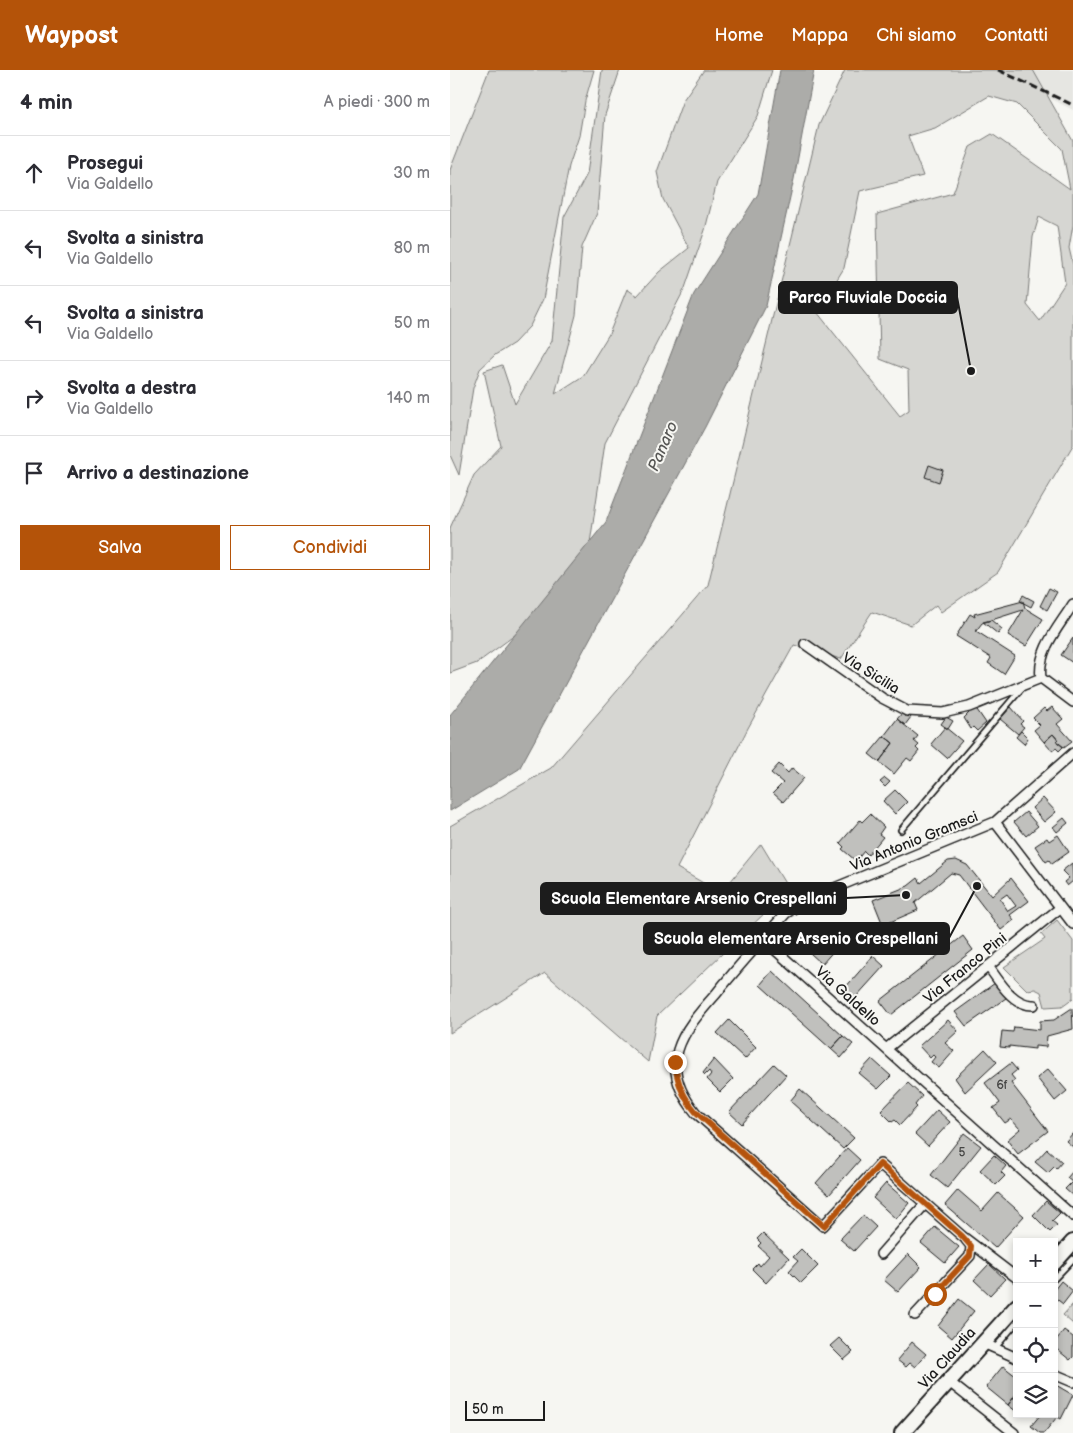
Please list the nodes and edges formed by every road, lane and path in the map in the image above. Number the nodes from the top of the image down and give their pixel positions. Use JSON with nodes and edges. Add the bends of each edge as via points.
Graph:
{"nodes":[{"id":1,"x":1073,"y":604,"type":"edge"},
{"id":2,"x":805,"y":644,"type":"dead end"},
{"id":3,"x":1041,"y":678,"type":"junction"},
{"id":4,"x":1026,"y":683,"type":"junction"},
{"id":5,"x":1073,"y":702,"type":"edge"},
{"id":6,"x":1073,"y":753,"type":"edge"},
{"id":7,"x":995,"y":822,"type":"junction"},
{"id":8,"x":901,"y":830,"type":"dead end"},
{"id":9,"x":1060,"y":908,"type":"junction"},
{"id":10,"x":1073,"y":924,"type":"edge"},
{"id":11,"x":763,"y":938,"type":"junction"},
{"id":12,"x":988,"y":966,"type":"junction"},
{"id":13,"x":1034,"y":1005,"type":"dead end"},
{"id":14,"x":886,"y":1049,"type":"junction"},
{"id":15,"x":926,"y":1204,"type":"junction"},
{"id":16,"x":1073,"y":1216,"type":"edge"},
{"id":17,"x":962,"y":1236,"type":"junction"},
{"id":18,"x":1073,"y":1242,"type":"edge"},
{"id":19,"x":881,"y":1254,"type":"dead end"},
{"id":20,"x":1058,"y":1259,"type":"edge"},
{"id":21,"x":1073,"y":1259,"type":"edge"},
{"id":22,"x":1013,"y":1275,"type":"edge"},
{"id":23,"x":1058,"y":1275,"type":"edge"},
{"id":24,"x":1013,"y":1312,"type":"edge"},
{"id":25,"x":915,"y":1316,"type":"dead end"},
{"id":26,"x":1013,"y":1325,"type":"edge"},
{"id":27,"x":989,"y":1346,"type":"junction"},
{"id":28,"x":1013,"y":1356,"type":"edge"},
{"id":29,"x":1058,"y":1376,"type":"edge"},
{"id":30,"x":948,"y":1381,"type":"junction"},
{"id":31,"x":1073,"y":1382,"type":"edge"},
{"id":32,"x":902,"y":1433,"type":"edge"},
{"id":33,"x":1014,"y":1433,"type":"edge"}],
"edges":[{"from":1,"to":3,"type":"street","via":[[1042,653],[1039,665]]},
{"from":2,"to":4,"type":"street","name":"Via Sicilia","via":[[882,698],[907,710],[943,713],[969,707]]},
{"from":3,"to":4,"type":"street","name":"Via Sicilia"},
{"from":3,"to":5,"type":"street"},
{"from":4,"to":8,"type":"lane"},
{"from":6,"to":7,"type":"street"},
{"from":7,"to":9,"type":"street","name":"Via Antonio Gramsci"},
{"from":7,"to":11,"type":"street","name":"Via Antonio Gramsci","via":[[815,896],[786,913]]},
{"from":9,"to":10,"type":"street","name":"Via Antonio Gramsci"},
{"from":9,"to":12,"type":"street","name":"Via Franco Pini"},
{"from":11,"to":14,"type":"street","name":"Via Galdello"},
{"from":11,"to":15,"type":"street","via":[[693,1019],[679,1041],[675,1062],[677,1082],[685,1099],[824,1226],[880,1164]]},
{"from":12,"to":13,"type":"street","via":[[1012,996]]},
{"from":12,"to":14,"type":"street","name":"Via Franco Pini"},
{"from":14,"to":16,"type":"street","name":"Via Galdello"},
{"from":15,"to":17,"type":"street"},
{"from":15,"to":19,"type":"street"},
{"from":17,"to":22,"type":"street"},
{"from":17,"to":25,"type":"street","via":[[971,1246],[970,1256]]},
{"from":18,"to":20,"type":"main road"},
{"from":21,"to":23,"type":"lane"},
{"from":24,"to":27,"type":"main road","name":"Via Claudia"},
{"from":26,"to":27,"type":"lane"},
{"from":27,"to":28,"type":"street"},
{"from":27,"to":30,"type":"main road","name":"Via Claudia"},
{"from":29,"to":31,"type":"street"},
{"from":30,"to":32,"type":"main road","name":"Via Claudia"},
{"from":30,"to":33,"type":"street"}]}
